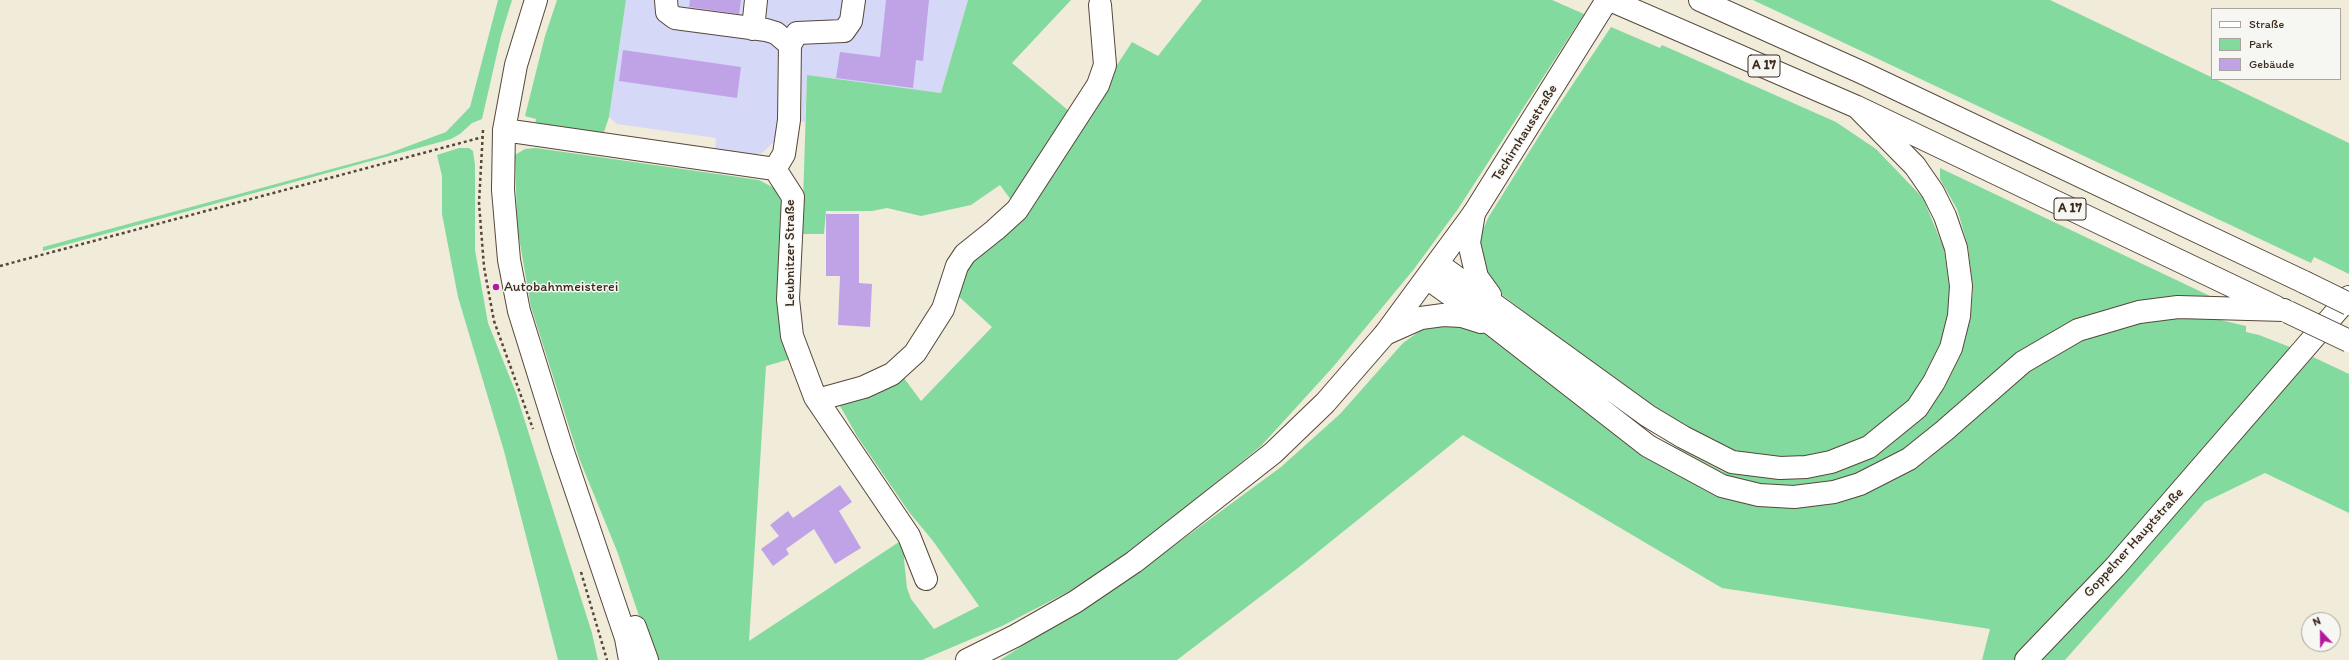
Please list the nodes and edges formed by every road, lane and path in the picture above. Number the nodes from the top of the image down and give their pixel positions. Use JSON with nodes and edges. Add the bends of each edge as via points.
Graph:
{"nodes":[{"id":1,"x":536,"y":0,"type":"edge"},
{"id":2,"x":666,"y":0,"type":"edge"},
{"id":3,"x":756,"y":0,"type":"edge"},
{"id":4,"x":854,"y":0,"type":"edge"},
{"id":5,"x":1609,"y":0,"type":"edge"},
{"id":6,"x":1700,"y":0,"type":"edge"},
{"id":7,"x":1100,"y":5,"type":"dead end"},
{"id":8,"x":753,"y":29,"type":"junction"},
{"id":9,"x":790,"y":45,"type":"junction"},
{"id":10,"x":1856,"y":107,"type":"junction"},
{"id":11,"x":504,"y":130,"type":"junction"},
{"id":12,"x":775,"y":169,"type":"junction"},
{"id":13,"x":1474,"y":214,"type":"junction"},
{"id":14,"x":0,"y":266,"type":"edge"},
{"id":15,"x":1433,"y":271,"type":"junction"},
{"id":16,"x":2349,"y":297,"type":"edge"},
{"id":17,"x":1497,"y":304,"type":"junction"},
{"id":18,"x":2349,"y":304,"type":"edge"},
{"id":19,"x":2286,"y":311,"type":"junction"},
{"id":20,"x":1494,"y":326,"type":"junction"},
{"id":21,"x":1384,"y":334,"type":"junction"},
{"id":22,"x":2349,"y":341,"type":"edge"},
{"id":23,"x":817,"y":400,"type":"junction"},
{"id":24,"x":562,"y":449,"type":"junction"},
{"id":25,"x":926,"y":579,"type":"dead end"},
{"id":26,"x":630,"y":660,"type":"edge"},
{"id":27,"x":647,"y":660,"type":"edge"},
{"id":28,"x":967,"y":660,"type":"edge"},
{"id":29,"x":2026,"y":660,"type":"edge"}],
"edges":[{"from":1,"to":11,"type":"main road","via":[[516,65]]},
{"from":2,"to":8,"type":"main road","via":[[667,12],[675,18]]},
{"from":3,"to":8,"type":"main road"},
{"from":4,"to":9,"type":"main road","via":[[851,21],[844,31],[797,33]]},
{"from":5,"to":10,"type":"main road","number":"A 17"},
{"from":5,"to":13,"type":"main road","name":"Tschirnhausstraße"},
{"from":6,"to":18,"type":"main road","number":"A 17","bridge":true,"via":[[1863,73]]},
{"from":7,"to":23,"type":"main road","via":[[1105,65],[1098,84],[1016,210],[965,254],[957,266],[943,309],[915,353],[892,374],[864,387]]},
{"from":8,"to":9,"type":"main road","via":[[776,33]]},
{"from":9,"to":12,"type":"main road","via":[[789,120],[784,154]]},
{"from":10,"to":17,"type":"main road","via":[[1915,166],[1933,192],[1956,248],[1961,286],[1959,316],[1951,348],[1934,382],[1917,408],[1869,447],[1831,462],[1806,467],[1780,468],[1732,462],[1648,416]]},
{"from":10,"to":19,"type":"main road","number":"A 17"},
{"from":11,"to":12,"type":"main road"},
{"from":11,"to":14,"type":"path"},
{"from":11,"to":24,"type":"main road","via":[[502,190],[509,260],[520,311]]},
{"from":12,"to":23,"type":"main road","name":"Leubnitzer Straße","via":[[793,197],[788,299],[792,336]]},
{"from":13,"to":15,"type":"main road","name":"Tschirnhausstraße"},
{"from":13,"to":17,"type":"main road","via":[[1469,243],[1477,277]]},
{"from":15,"to":17,"type":"main road"},
{"from":15,"to":20,"type":"main road"},
{"from":15,"to":21,"type":"main road","name":"Tschirnhausstraße"},
{"from":16,"to":29,"type":"main road","name":"Goppelner Hauptstraße","via":[[2115,567]]},
{"from":19,"to":20,"type":"main road","via":[[2178,307],[2140,312],[2078,330],[2023,362],[1909,459],[1860,484],[1828,493],[1794,498],[1759,495],[1722,486],[1688,469],[1648,446]]},
{"from":19,"to":22,"type":"main road","number":"A 17","bridge":true},
{"from":20,"to":21,"type":"main road","via":[[1462,316],[1443,315],[1421,318]]},
{"from":21,"to":28,"type":"main road","name":"Tschirnhausstraße","via":[[1325,403],[1273,453],[1134,562],[1075,602]]},
{"from":23,"to":25,"type":"main road","name":"Leubnitzer Straße","via":[[909,536]]},
{"from":24,"to":26,"type":"main road","via":[[626,638]]},
{"from":24,"to":27,"type":"main road","via":[[596,516]]}]}
